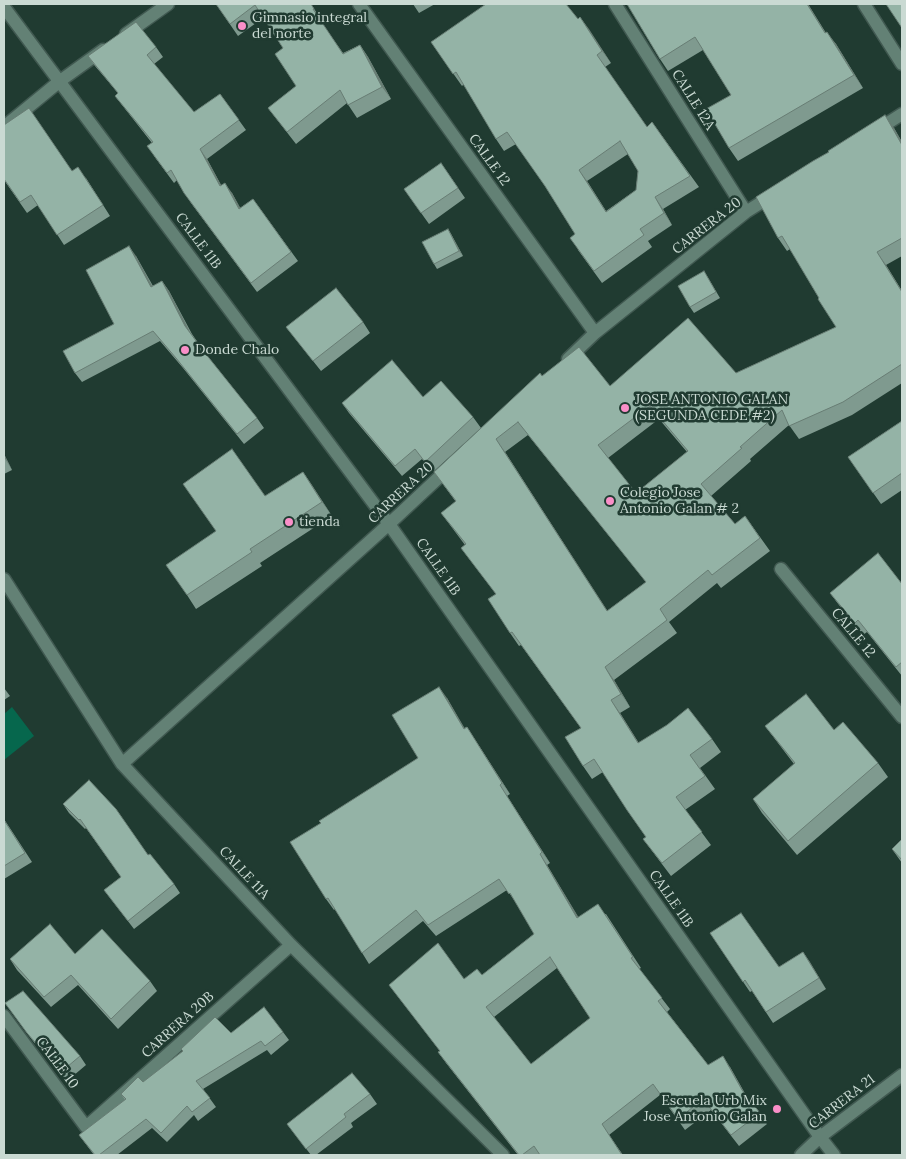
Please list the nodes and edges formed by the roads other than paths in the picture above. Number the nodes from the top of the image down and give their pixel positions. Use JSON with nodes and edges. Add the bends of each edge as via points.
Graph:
{"nodes":[{"id":1,"x":168,"y":4,"type":"edge"},
{"id":2,"x":359,"y":4,"type":"edge"},
{"id":3,"x":615,"y":4,"type":"edge"},
{"id":4,"x":864,"y":4,"type":"edge"},
{"id":5,"x":4,"y":7,"type":"edge"},
{"id":6,"x":902,"y":64,"type":"edge"},
{"id":7,"x":60,"y":81,"type":"junction"},
{"id":8,"x":902,"y":114,"type":"edge"},
{"id":9,"x":4,"y":127,"type":"edge"},
{"id":10,"x":869,"y":135,"type":"edge"},
{"id":11,"x":787,"y":187,"type":"edge"},
{"id":12,"x":746,"y":212,"type":"junction"},
{"id":13,"x":595,"y":333,"type":"junction"},
{"id":14,"x":560,"y":366,"type":"edge"},
{"id":15,"x":460,"y":458,"type":"edge"},
{"id":16,"x":389,"y":524,"type":"junction"},
{"id":17,"x":780,"y":569,"type":"dead end"},
{"id":18,"x":4,"y":579,"type":"edge"},
{"id":19,"x":902,"y":716,"type":"edge"},
{"id":20,"x":122,"y":764,"type":"junction"},
{"id":21,"x":291,"y":945,"type":"junction"},
{"id":22,"x":4,"y":1016,"type":"edge"},
{"id":23,"x":902,"y":1075,"type":"edge"},
{"id":24,"x":86,"y":1127,"type":"joint"},
{"id":25,"x":820,"y":1137,"type":"junction"},
{"id":26,"x":503,"y":1155,"type":"edge"},
{"id":27,"x":801,"y":1155,"type":"edge"},
{"id":28,"x":834,"y":1155,"type":"edge"}],
"edges":[{"from":1,"to":7,"type":"street"},
{"from":2,"to":13,"type":"street","name":"CALLE 12"},
{"from":3,"to":12,"type":"street","name":"CALLE 12A"},
{"from":4,"to":6,"type":"street"},
{"from":5,"to":7,"type":"street","name":"CALLE 11B"},
{"from":7,"to":9,"type":"street"},
{"from":7,"to":16,"type":"street","name":"CALLE 11B"},
{"from":8,"to":10,"type":"street"},
{"from":11,"to":12,"type":"street","name":"CARRERA 20"},
{"from":12,"to":13,"type":"street","name":"CARRERA 20"},
{"from":13,"to":14,"type":"street","name":"CARRERA 20"},
{"from":15,"to":16,"type":"street","name":"CARRERA 20"},
{"from":16,"to":20,"type":"street","name":"CARRERA 20"},
{"from":16,"to":25,"type":"street","name":"CALLE 11B"},
{"from":17,"to":19,"type":"street","name":"CALLE 12"},
{"from":18,"to":20,"type":"street","name":"CALLE 11A"},
{"from":20,"to":21,"type":"street","name":"CALLE 11A"},
{"from":21,"to":24,"type":"street","name":"CARRERA 20B"},
{"from":21,"to":26,"type":"street","name":"CALLE 11A"},
{"from":22,"to":24,"type":"street","name":"CALLE 10"},
{"from":23,"to":25,"type":"street","name":"CARRERA 21"},
{"from":25,"to":27,"type":"street","name":"CARRERA 21"},
{"from":25,"to":28,"type":"street","name":"CALLE 11B"}]}
